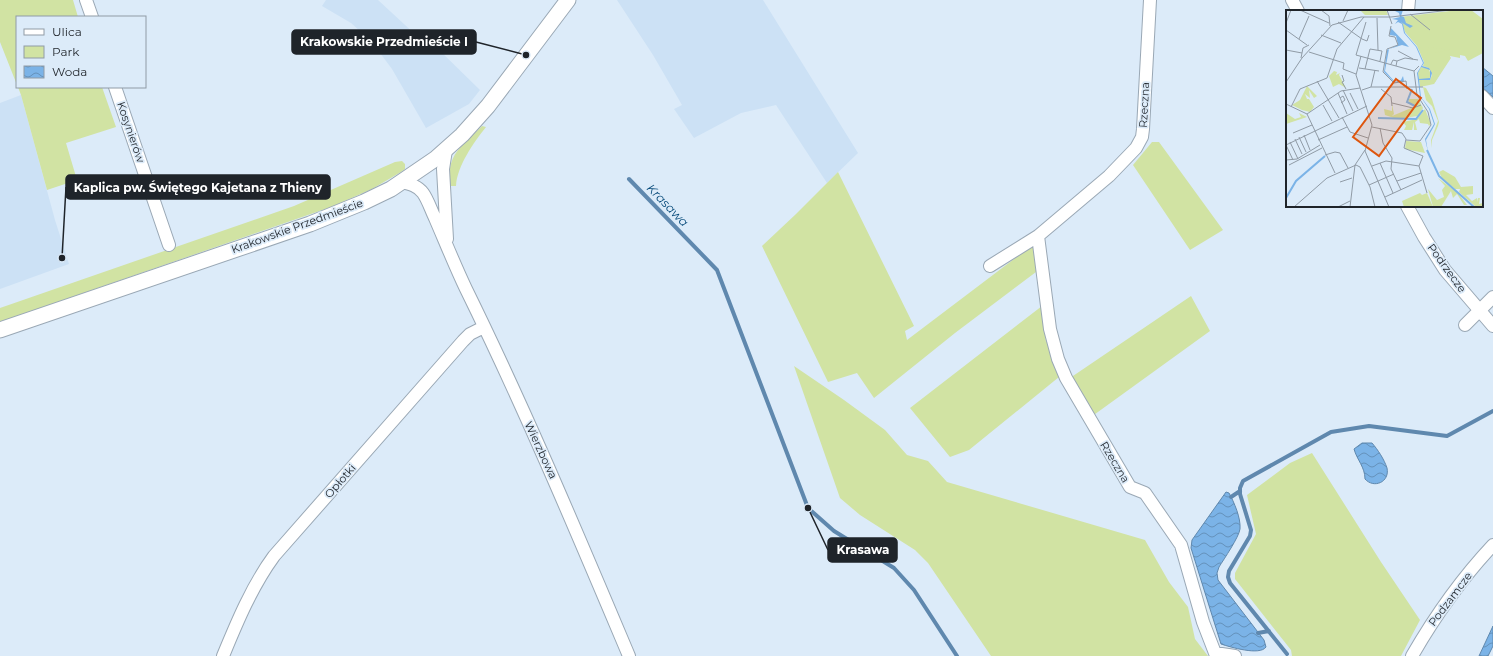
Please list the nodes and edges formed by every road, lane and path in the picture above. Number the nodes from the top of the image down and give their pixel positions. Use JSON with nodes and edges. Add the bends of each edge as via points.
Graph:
{"nodes":[{"id":1,"x":86,"y":0,"type":"edge"},
{"id":2,"x":568,"y":0,"type":"edge"},
{"id":3,"x":1150,"y":0,"type":"edge"},
{"id":4,"x":1292,"y":0,"type":"edge"},
{"id":5,"x":1409,"y":0,"type":"edge"},
{"id":6,"x":1297,"y":10,"type":"edge"},
{"id":7,"x":1408,"y":10,"type":"edge"},
{"id":8,"x":92,"y":16,"type":"edge"},
{"id":9,"x":116,"y":88,"type":"edge"},
{"id":10,"x":1483,"y":97,"type":"edge"},
{"id":11,"x":1493,"y":108,"type":"edge"},
{"id":12,"x":446,"y":150,"type":"junction"},
{"id":13,"x":402,"y":182,"type":"junction"},
{"id":14,"x":1408,"y":207,"type":"edge"},
{"id":15,"x":1038,"y":236,"type":"junction"},
{"id":16,"x":169,"y":245,"type":"dead end"},
{"id":17,"x":448,"y":246,"type":"junction"},
{"id":18,"x":990,"y":266,"type":"dead end"},
{"id":19,"x":1493,"y":297,"type":"edge"},
{"id":20,"x":1480,"y":311,"type":"junction"},
{"id":21,"x":1464,"y":325,"type":"dead end"},
{"id":22,"x":1493,"y":326,"type":"edge"},
{"id":23,"x":484,"y":327,"type":"junction"},
{"id":24,"x":0,"y":330,"type":"edge"},
{"id":25,"x":1493,"y":545,"type":"edge"},
{"id":26,"x":223,"y":656,"type":"edge"},
{"id":27,"x":629,"y":656,"type":"edge"},
{"id":28,"x":1235,"y":656,"type":"edge"},
{"id":29,"x":1412,"y":656,"type":"edge"}],
"edges":[{"from":1,"to":8,"type":"street"},
{"from":2,"to":12,"type":"street","name":"Krakowskie Przedmieście","via":[[488,106]]},
{"from":3,"to":15,"type":"street","name":"Rzeczna","via":[[1142,137],[1109,176]]},
{"from":4,"to":6,"type":"street"},
{"from":5,"to":7,"type":"street"},
{"from":9,"to":16,"type":"street","name":"Kosynierów"},
{"from":10,"to":11,"type":"street"},
{"from":12,"to":13,"type":"street","name":"Krakowskie Przedmieście"},
{"from":12,"to":17,"type":"street","name":"Wierzbowa","via":[[443,169]]},
{"from":13,"to":17,"type":"street","name":"Wierzbowa","via":[[423,192]]},
{"from":13,"to":24,"type":"street","name":"Krakowskie Przedmieście","via":[[364,202],[310,224]]},
{"from":14,"to":20,"type":"street","name":"Podrzecze","via":[[1445,270]]},
{"from":15,"to":18,"type":"street","name":"Rzeczna"},
{"from":15,"to":28,"type":"street","name":"Rzeczna","via":[[1050,329],[1066,378],[1130,487],[1145,493],[1181,545],[1215,653]]},
{"from":17,"to":23,"type":"street","name":"Wierzbowa"},
{"from":19,"to":20,"type":"street"},
{"from":20,"to":21,"type":"street"},
{"from":20,"to":22,"type":"street","name":"Podrzecze"},
{"from":23,"to":26,"type":"street","name":"Opłotki","via":[[463,341],[274,556],[248,600]]},
{"from":23,"to":27,"type":"street","name":"Wierzbowa","via":[[562,495]]},
{"from":25,"to":29,"type":"street","name":"Podzamcze","via":[[1430,624]]}]}
